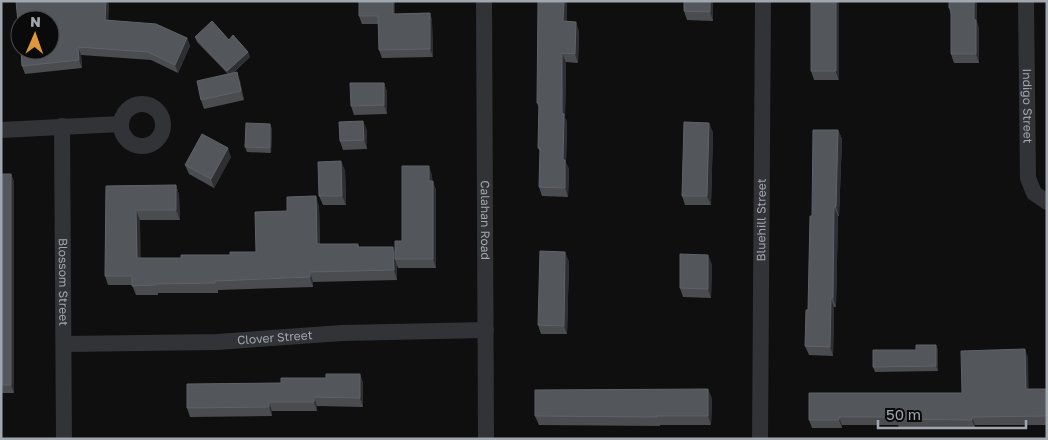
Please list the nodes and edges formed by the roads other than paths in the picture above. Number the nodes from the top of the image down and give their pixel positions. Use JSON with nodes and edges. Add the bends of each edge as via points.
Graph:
{"nodes":[{"id":1,"x":484,"y":1,"type":"edge"},
{"id":2,"x":763,"y":1,"type":"edge"},
{"id":3,"x":1026,"y":1,"type":"edge"},
{"id":4,"x":121,"y":124,"type":"dead end"},
{"id":5,"x":62,"y":126,"type":"junction"},
{"id":6,"x":1,"y":130,"type":"edge"},
{"id":7,"x":1047,"y":202,"type":"edge"},
{"id":8,"x":486,"y":330,"type":"junction"},
{"id":9,"x":64,"y":344,"type":"junction"},
{"id":10,"x":64,"y":439,"type":"edge"},
{"id":11,"x":486,"y":439,"type":"edge"},
{"id":12,"x":760,"y":439,"type":"edge"}],
"edges":[{"from":1,"to":8,"type":"street","name":"Calahan Road"},
{"from":2,"to":12,"type":"street","name":"Bluehill Street"},
{"from":3,"to":7,"type":"street","name":"Indigo Street","via":[[1028,178],[1034,193]]},
{"from":4,"to":5,"type":"street"},
{"from":5,"to":6,"type":"street"},
{"from":5,"to":9,"type":"street","name":"Blossom Street"},
{"from":8,"to":9,"type":"street","name":"Clover Street","via":[[342,333],[217,342]]},
{"from":8,"to":11,"type":"street","name":"Calahan Road"},
{"from":9,"to":10,"type":"street","name":"Blossom Street"}]}
